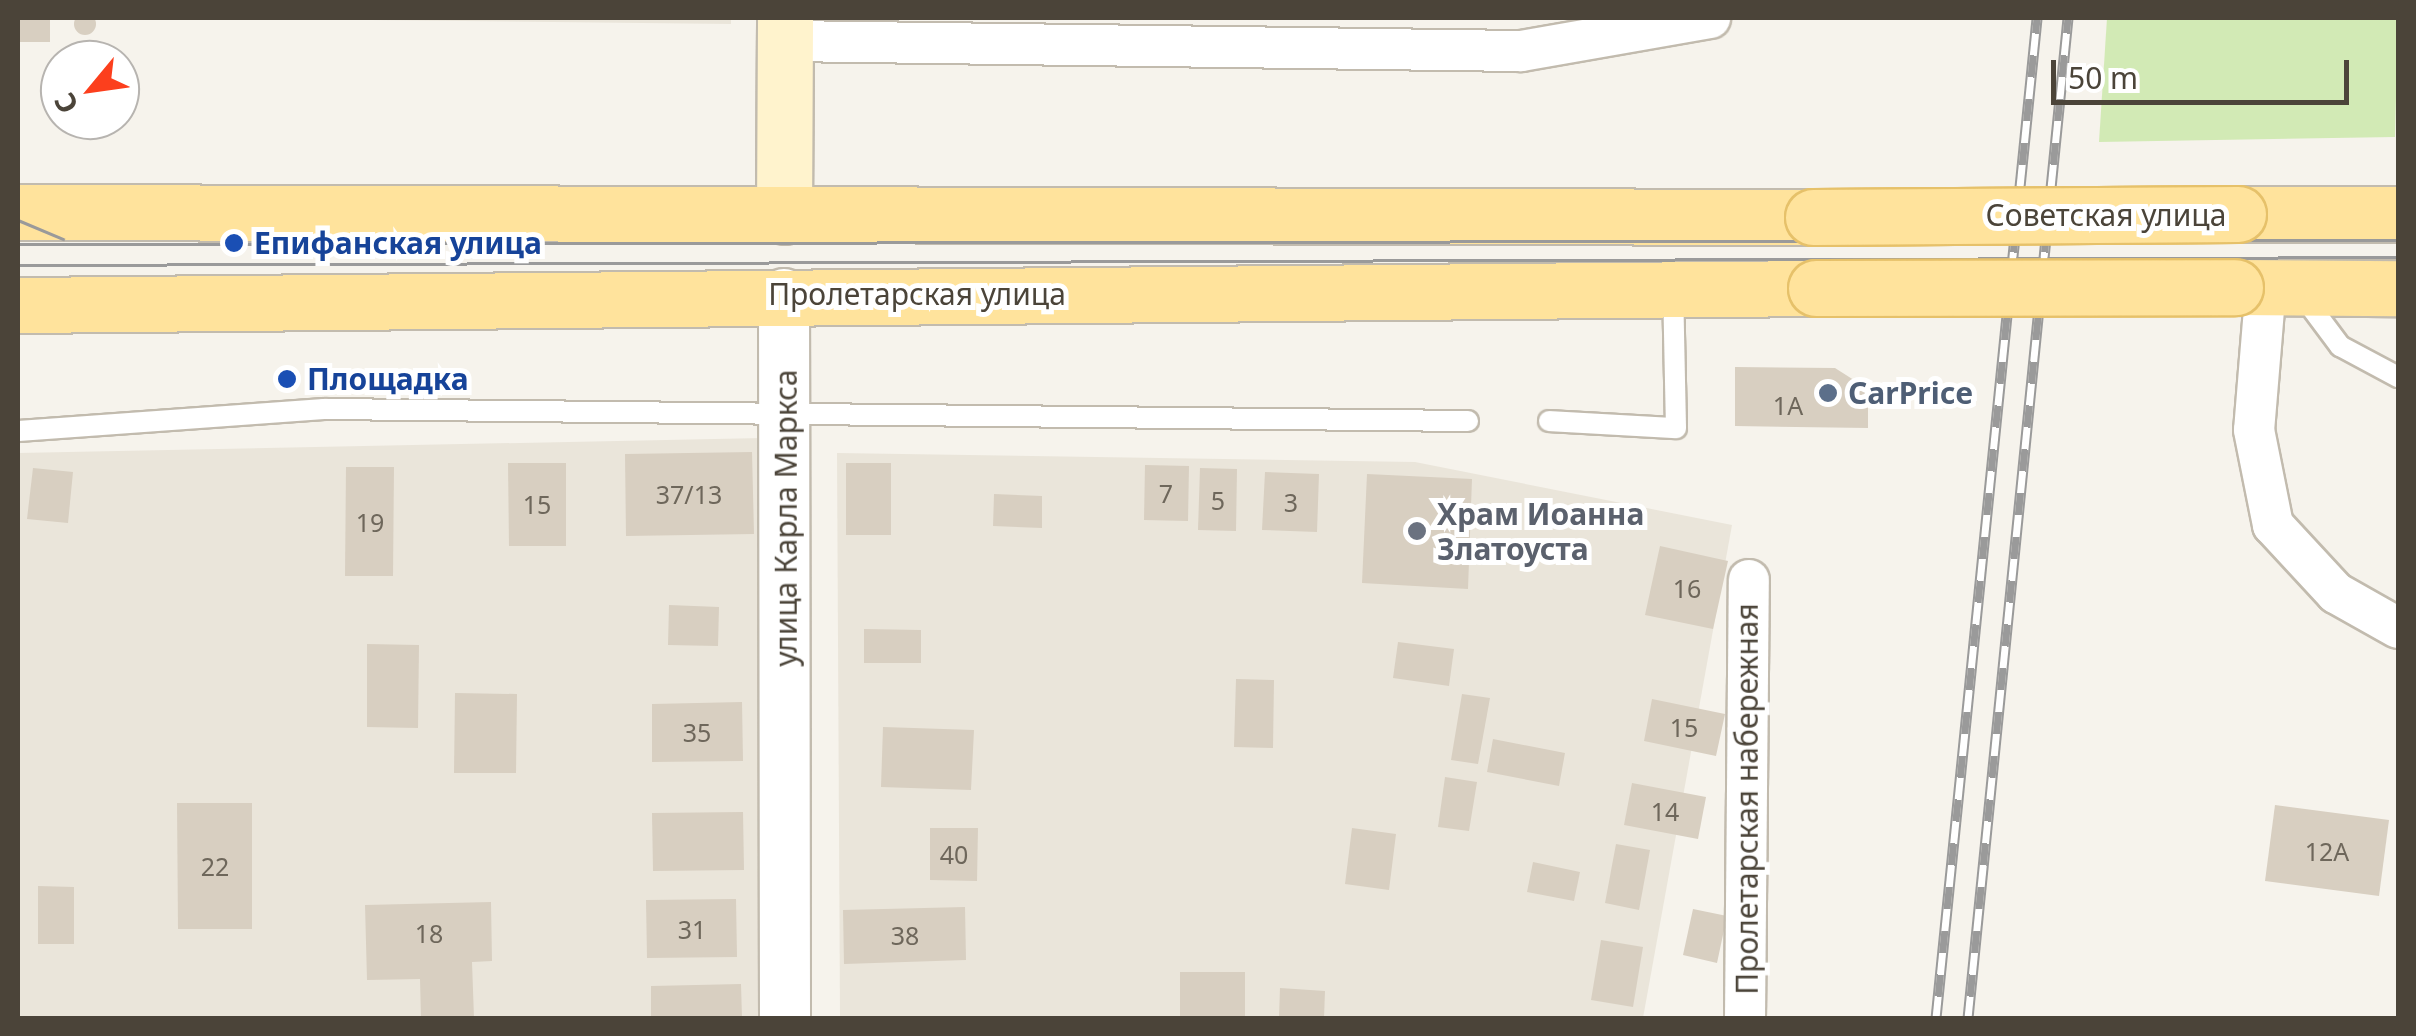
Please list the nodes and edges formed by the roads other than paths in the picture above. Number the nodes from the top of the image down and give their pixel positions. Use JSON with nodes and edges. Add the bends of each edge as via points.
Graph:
{"nodes":[{"id":1,"x":1710,"y":18,"type":"edge"},
{"id":2,"x":785,"y":29,"type":"edge"},
{"id":3,"x":1303,"y":34,"type":"edge"},
{"id":4,"x":18,"y":212,"type":"edge"},
{"id":5,"x":2398,"y":214,"type":"edge"},
{"id":6,"x":784,"y":216,"type":"junction"},
{"id":7,"x":2265,"y":285,"type":"junction"},
{"id":8,"x":1672,"y":288,"type":"junction"},
{"id":9,"x":2398,"y":288,"type":"edge"},
{"id":10,"x":784,"y":294,"type":"junction"},
{"id":11,"x":18,"y":305,"type":"edge"},
{"id":12,"x":2398,"y":378,"type":"edge"},
{"id":13,"x":786,"y":412,"type":"junction"},
{"id":14,"x":1468,"y":420,"type":"dead end"},
{"id":15,"x":1549,"y":422,"type":"dead end"},
{"id":16,"x":18,"y":431,"type":"edge"},
{"id":17,"x":1749,"y":580,"type":"dead end"},
{"id":18,"x":2398,"y":628,"type":"edge"},
{"id":19,"x":785,"y":1018,"type":"edge"},
{"id":20,"x":1745,"y":1018,"type":"edge"}],
"edges":[{"from":1,"to":3,"type":"street","via":[[1521,51]]},
{"from":2,"to":3,"type":"street"},
{"from":2,"to":6,"type":"main road","name":"улица Карла Маркса"},
{"from":4,"to":6,"type":"main road"},
{"from":5,"to":6,"type":"main road","name":"Советская улица","bridge":true},
{"from":6,"to":10,"type":"main road","name":"улица Карла Маркса"},
{"from":7,"to":8,"type":"main road","name":"Пролетарская улица","bridge":true},
{"from":7,"to":9,"type":"main road"},
{"from":7,"to":12,"type":"lane","via":[[2340,346]]},
{"from":7,"to":18,"type":"street","via":[[2254,430],[2274,525],[2336,593]]},
{"from":8,"to":10,"type":"main road","name":"Пролетарская улица"},
{"from":8,"to":15,"type":"lane","via":[[1676,428]]},
{"from":10,"to":11,"type":"main road","name":"Пролетарская улица"},
{"from":10,"to":13,"type":"street","name":"улица Карла Маркса"},
{"from":13,"to":14,"type":"lane"},
{"from":13,"to":16,"type":"lane","via":[[324,409]]},
{"from":13,"to":19,"type":"street","name":"улица Карла Маркса"},
{"from":17,"to":20,"type":"street","name":"Пролетарская набережная"}]}
